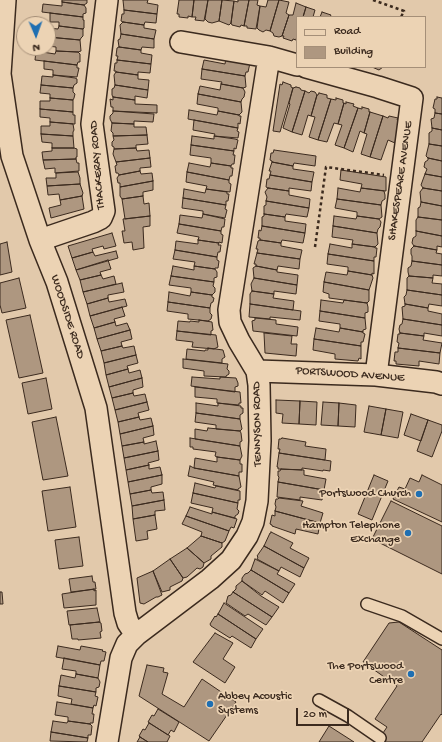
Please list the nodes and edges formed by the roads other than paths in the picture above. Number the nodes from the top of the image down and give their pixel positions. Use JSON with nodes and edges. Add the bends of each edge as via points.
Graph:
{"nodes":[{"id":1,"x":5,"y":0,"type":"edge"},
{"id":2,"x":107,"y":0,"type":"edge"},
{"id":3,"x":180,"y":42,"type":"dead end"},
{"id":4,"x":269,"y":57,"type":"junction"},
{"id":5,"x":296,"y":65,"type":"edge"},
{"id":6,"x":310,"y":68,"type":"edge"},
{"id":7,"x":40,"y":240,"type":"junction"},
{"id":8,"x":257,"y":371,"type":"junction"},
{"id":9,"x":376,"y":375,"type":"junction"},
{"id":10,"x":442,"y":384,"type":"edge"},
{"id":11,"x":367,"y":604,"type":"dead end"},
{"id":12,"x":136,"y":635,"type":"junction"},
{"id":13,"x":442,"y":639,"type":"edge"},
{"id":14,"x":319,"y":700,"type":"dead end"},
{"id":15,"x":380,"y":738,"type":"dead end"},
{"id":16,"x":107,"y":742,"type":"edge"}],
"edges":[{"from":1,"to":7,"type":"street","name":"WOODSIDE ROAD","via":[[0,74],[5,116],[12,156]]},
{"from":2,"to":7,"type":"street","name":"THACKERAY ROAD","via":[[92,124],[104,211],[101,218],[93,222]]},
{"from":3,"to":4,"type":"street"},
{"from":4,"to":5,"type":"street"},
{"from":4,"to":8,"type":"street","name":"TENNYSON ROAD","via":[[229,310],[230,322]]},
{"from":6,"to":9,"type":"street","name":"SHAKESPEARE AVENUE","via":[[412,98]]},
{"from":7,"to":12,"type":"street","name":"WOODSIDE ROAD","via":[[57,282],[96,408],[125,613]]},
{"from":8,"to":9,"type":"street","name":"PORTSWOOD AVENUE"},
{"from":8,"to":12,"type":"street","name":"TENNYSON ROAD","via":[[257,501],[247,536],[231,560],[210,579]]},
{"from":9,"to":10,"type":"street","name":"PORTSWOOD AVENUE"},
{"from":11,"to":13,"type":"lane","via":[[402,616]]},
{"from":12,"to":16,"type":"street","name":"TENNYSON ROAD","via":[[127,644],[121,658]]},
{"from":14,"to":15,"type":"lane"}]}
